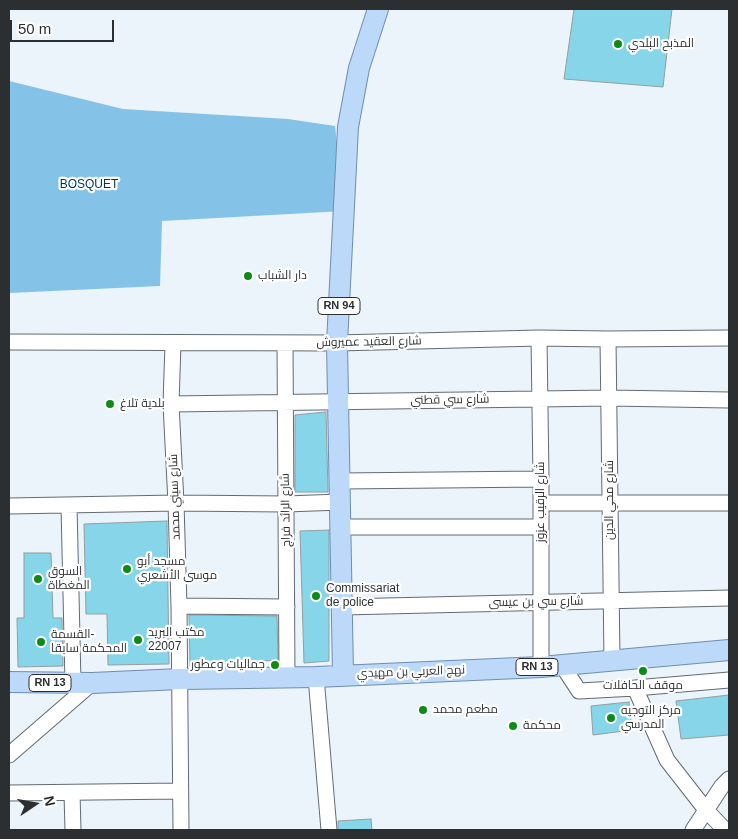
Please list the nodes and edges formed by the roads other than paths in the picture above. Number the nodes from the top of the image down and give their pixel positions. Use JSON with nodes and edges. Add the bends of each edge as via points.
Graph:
{"nodes":[{"id":1,"x":378,"y":9,"type":"edge"},
{"id":2,"x":538,"y":338,"type":"junction"},
{"id":3,"x":729,"y":338,"type":"edge"},
{"id":4,"x":608,"y":339,"type":"junction"},
{"id":5,"x":9,"y":342,"type":"edge"},
{"id":6,"x":173,"y":343,"type":"junction"},
{"id":7,"x":285,"y":343,"type":"junction"},
{"id":8,"x":337,"y":343,"type":"junction"},
{"id":9,"x":610,"y":398,"type":"junction"},
{"id":10,"x":540,"y":399,"type":"junction"},
{"id":11,"x":729,"y":400,"type":"edge"},
{"id":12,"x":337,"y":402,"type":"junction"},
{"id":13,"x":171,"y":404,"type":"junction"},
{"id":14,"x":285,"y":404,"type":"junction"},
{"id":15,"x":541,"y":479,"type":"junction"},
{"id":16,"x":340,"y":481,"type":"junction"},
{"id":17,"x":341,"y":502,"type":"junction"},
{"id":18,"x":610,"y":502,"type":"junction"},
{"id":19,"x":176,"y":503,"type":"junction"},
{"id":20,"x":541,"y":503,"type":"junction"},
{"id":21,"x":729,"y":503,"type":"edge"},
{"id":22,"x":286,"y":504,"type":"junction"},
{"id":23,"x":69,"y":505,"type":"junction"},
{"id":24,"x":9,"y":506,"type":"edge"},
{"id":25,"x":342,"y":527,"type":"junction"},
{"id":26,"x":540,"y":527,"type":"junction"},
{"id":27,"x":729,"y":598,"type":"edge"},
{"id":28,"x":610,"y":600,"type":"junction"},
{"id":29,"x":542,"y":601,"type":"junction"},
{"id":30,"x":179,"y":606,"type":"junction"},
{"id":31,"x":343,"y":606,"type":"junction"},
{"id":32,"x":287,"y":607,"type":"junction"},
{"id":33,"x":729,"y":650,"type":"edge"},
{"id":34,"x":612,"y":660,"type":"junction"},
{"id":35,"x":562,"y":665,"type":"junction"},
{"id":36,"x":541,"y":667,"type":"junction"},
{"id":37,"x":343,"y":675,"type":"junction"},
{"id":38,"x":316,"y":677,"type":"junction"},
{"id":39,"x":287,"y":678,"type":"junction"},
{"id":40,"x":180,"y":679,"type":"junction"},
{"id":41,"x":729,"y":680,"type":"edge"},
{"id":42,"x":9,"y":682,"type":"edge"},
{"id":43,"x":82,"y":683,"type":"junction"},
{"id":44,"x":635,"y":688,"type":"junction"},
{"id":45,"x":9,"y":755,"type":"edge"},
{"id":46,"x":729,"y":779,"type":"edge"},
{"id":47,"x":180,"y":791,"type":"junction"},
{"id":48,"x":9,"y":793,"type":"edge"},
{"id":49,"x":72,"y":793,"type":"junction"},
{"id":50,"x":706,"y":810,"type":"junction"},
{"id":51,"x":73,"y":830,"type":"edge"},
{"id":52,"x":181,"y":830,"type":"edge"},
{"id":53,"x":329,"y":830,"type":"edge"},
{"id":54,"x":693,"y":830,"type":"edge"},
{"id":55,"x":725,"y":830,"type":"edge"}],
"edges":[{"from":1,"to":8,"type":"main road","number":"RN 94","via":[[359,68],[348,128]]},
{"from":2,"to":4,"type":"street","name":"شارع العقيد عميروش"},
{"from":2,"to":8,"type":"street","name":"شارع العقيد عميروش"},
{"from":2,"to":10,"type":"street","name":"شارع الرقيب عزوز"},
{"from":3,"to":4,"type":"street","name":"شارع العقيد عميروش"},
{"from":4,"to":9,"type":"street","name":"شارع محي الدين"},
{"from":5,"to":6,"type":"street","name":"شارع العقيد عميروش"},
{"from":6,"to":7,"type":"street","name":"شارع العقيد عميروش"},
{"from":6,"to":13,"type":"street","name":"شارع سيني محمد"},
{"from":7,"to":8,"type":"street","name":"شارع العقيد عميروش"},
{"from":7,"to":14,"type":"street","name":"شارع الرائد فراج"},
{"from":8,"to":12,"type":"main road","number":"RN 94"},
{"from":9,"to":10,"type":"street","name":"شارع سي قطني"},
{"from":9,"to":11,"type":"street","name":"شارع سي قطني"},
{"from":9,"to":18,"type":"street","name":"شارع محي الدين"},
{"from":10,"to":12,"type":"street","name":"شارع سي قطني"},
{"from":10,"to":15,"type":"street","name":"شارع الرقيب عزوز"},
{"from":12,"to":14,"type":"street","name":"شارع سي قطني"},
{"from":12,"to":16,"type":"main road","number":"RN 94"},
{"from":13,"to":14,"type":"street","name":"شارع سي قطني"},
{"from":13,"to":19,"type":"street","name":"شارع سيني محمد"},
{"from":14,"to":22,"type":"street","name":"شارع الرائد فراج"},
{"from":15,"to":16,"type":"street"},
{"from":15,"to":20,"type":"street","name":"شارع الرقيب عزوز"},
{"from":16,"to":17,"type":"main road","number":"RN 94"},
{"from":17,"to":22,"type":"street"},
{"from":17,"to":25,"type":"main road","number":"RN 94"},
{"from":18,"to":20,"type":"street"},
{"from":18,"to":21,"type":"street"},
{"from":18,"to":28,"type":"street","name":"شارع محي الدين"},
{"from":19,"to":22,"type":"street"},
{"from":19,"to":23,"type":"street"},
{"from":19,"to":30,"type":"street","name":"شارع سيني محمد"},
{"from":20,"to":26,"type":"street","name":"شارع الرقيب عزوز"},
{"from":22,"to":32,"type":"street","name":"شارع الرائد فراج"},
{"from":23,"to":24,"type":"street"},
{"from":23,"to":43,"type":"street"},
{"from":25,"to":26,"type":"street"},
{"from":25,"to":31,"type":"main road","number":"RN 94"},
{"from":26,"to":29,"type":"street","name":"شارع الرقيب عزوز"},
{"from":27,"to":28,"type":"street","name":"شارع سي بن عيسى"},
{"from":28,"to":29,"type":"street","name":"شارع سي بن عيسى"},
{"from":28,"to":34,"type":"street","name":"شارع محي الدين"},
{"from":29,"to":31,"type":"street","name":"شارع سي بن عيسى"},
{"from":29,"to":36,"type":"street","name":"شارع الرقيب عزوز"},
{"from":30,"to":32,"type":"street"},
{"from":30,"to":40,"type":"street","name":"شارع سيني محمد"},
{"from":31,"to":37,"type":"main road","number":"RN 94"},
{"from":32,"to":39,"type":"street","name":"شارع الرائد فراج"},
{"from":33,"to":34,"type":"main road","name":"نهج العربي بن مهيدي","number":"RN 13"},
{"from":34,"to":35,"type":"main road","name":"نهج العربي بن مهيدي","number":"RN 13"},
{"from":35,"to":36,"type":"main road","name":"نهج العربي بن مهيدي","number":"RN 13"},
{"from":35,"to":44,"type":"street","via":[[579,691]]},
{"from":36,"to":37,"type":"main road","name":"نهج العربي بن مهيدي","number":"RN 13"},
{"from":37,"to":38,"type":"main road","name":"نهج العربي بن مهيدي","number":"RN 13"},
{"from":38,"to":39,"type":"main road","name":"نهج العربي بن مهيدي","number":"RN 13"},
{"from":38,"to":53,"type":"street"},
{"from":39,"to":40,"type":"main road","name":"نهج العربي بن مهيدي","number":"RN 13"},
{"from":40,"to":43,"type":"main road","name":"نهج العربي بن مهيدي","number":"RN 13"},
{"from":40,"to":47,"type":"street","name":"شارع سيني محمد"},
{"from":41,"to":44,"type":"street"},
{"from":42,"to":43,"type":"main road","number":"RN 13"},
{"from":43,"to":45,"type":"street"},
{"from":44,"to":50,"type":"street","via":[[667,760]]},
{"from":46,"to":50,"type":"street"},
{"from":47,"to":49,"type":"street"},
{"from":47,"to":52,"type":"street","name":"شارع سيني محمد"},
{"from":48,"to":49,"type":"street"},
{"from":49,"to":51,"type":"street"},
{"from":50,"to":54,"type":"street"},
{"from":50,"to":55,"type":"street"}]}
